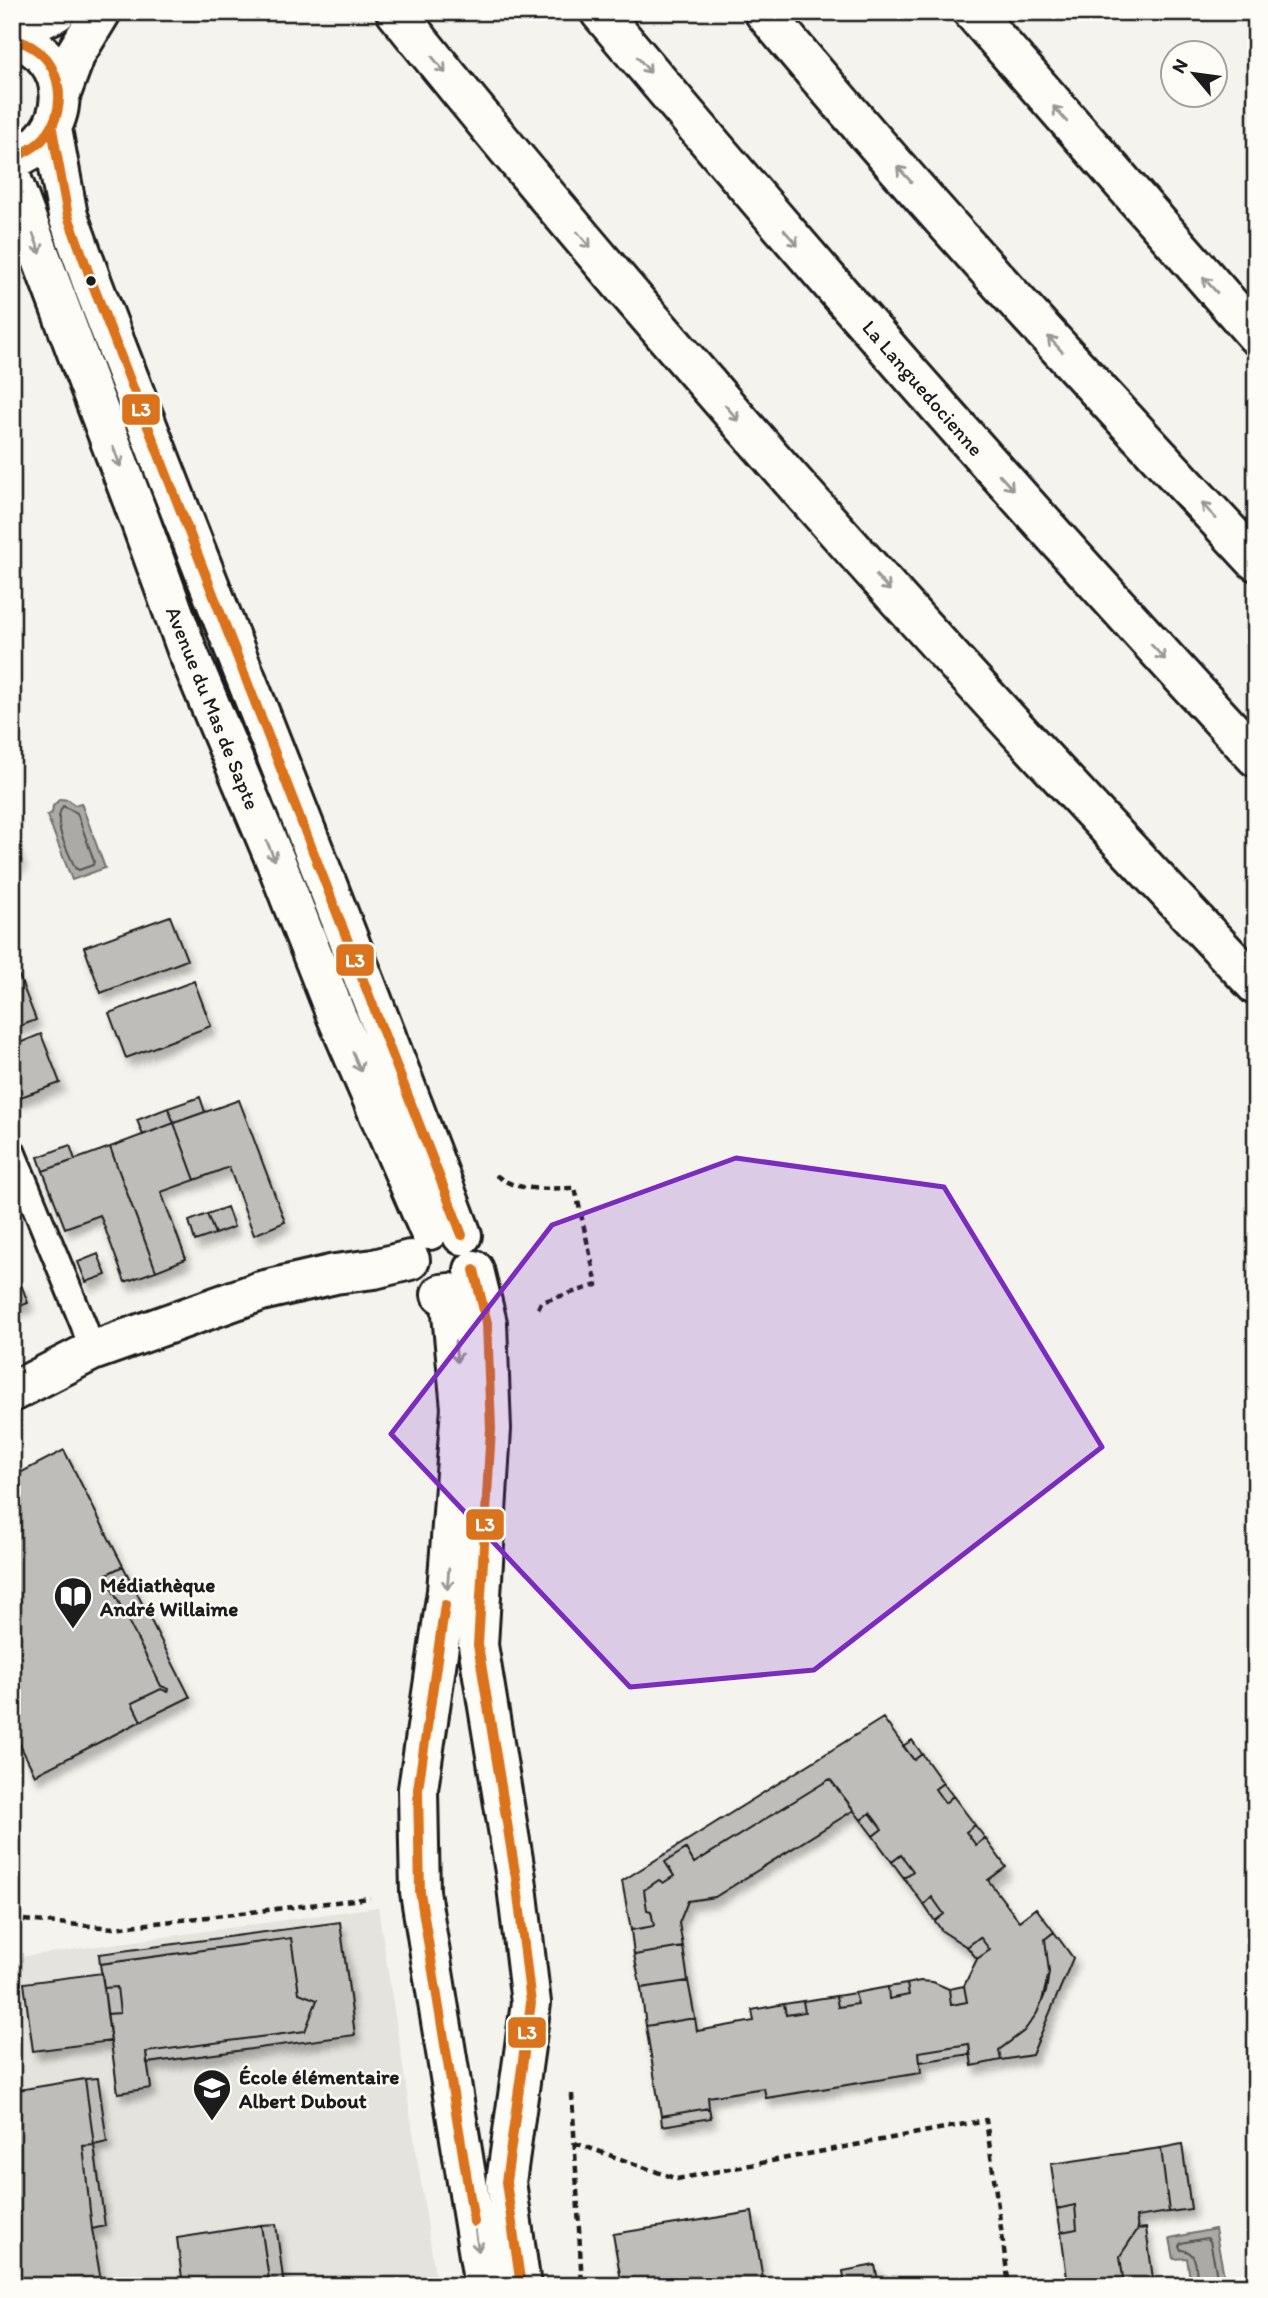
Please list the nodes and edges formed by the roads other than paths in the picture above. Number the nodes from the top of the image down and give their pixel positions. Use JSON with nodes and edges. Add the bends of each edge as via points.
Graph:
{"nodes":[{"id":1,"x":56,"y":12,"type":"edge"},
{"id":2,"x":101,"y":12,"type":"edge"},
{"id":3,"x":396,"y":12,"type":"edge"},
{"id":4,"x":600,"y":12,"type":"edge"},
{"id":5,"x":764,"y":12,"type":"edge"},
{"id":6,"x":973,"y":12,"type":"edge"},
{"id":7,"x":12,"y":36,"type":"edge"},
{"id":8,"x":56,"y":112,"type":"junction"},
{"id":9,"x":12,"y":159,"type":"edge"},
{"id":10,"x":12,"y":180,"type":"edge"},
{"id":11,"x":1256,"y":335,"type":"edge"},
{"id":12,"x":1256,"y":561,"type":"edge"},
{"id":13,"x":1256,"y":757,"type":"edge"},
{"id":14,"x":1256,"y":985,"type":"edge"},
{"id":15,"x":12,"y":1151,"type":"edge"},
{"id":16,"x":444,"y":1249,"type":"junction"},
{"id":17,"x":92,"y":1351,"type":"junction"},
{"id":18,"x":12,"y":1392,"type":"edge"},
{"id":19,"x":484,"y":2286,"type":"edge"},
{"id":20,"x":521,"y":2286,"type":"edge"}],
"edges":[{"from":1,"to":7,"type":"main road"},
{"from":2,"to":8,"type":"main road","via":[[76,53]]},
{"from":3,"to":14,"type":"main road","one_way":true,"via":[[663,334],[849,546],[1070,790]]},
{"from":4,"to":13,"type":"main road","name":"La Languedocienne","one_way":true,"via":[[904,367]]},
{"from":12,"to":5,"type":"main road","one_way":true,"via":[[1049,337]]},
{"from":11,"to":6,"type":"main road","one_way":true},
{"from":7,"to":8,"type":"main road","name":"Avenue du Mas de Sapte","via":[[38,50],[49,63],[57,79]]},
{"from":8,"to":9,"type":"main road","via":[[42,142]]},
{"from":8,"to":16,"type":"main road","name":"Avenue du Mas de Sapte","via":[[68,216],[374,999]]},
{"from":10,"to":16,"type":"main road","name":"Avenue du Mas de Sapte","one_way":true,"via":[[187,650],[336,1015]]},
{"from":15,"to":17,"type":"lane"},
{"from":16,"to":17,"type":"main road","via":[[374,1269],[261,1291]]},
{"from":16,"to":19,"type":"main road","name":"Avenue du Mas de Sapte","one_way":true,"via":[[414,1279],[430,1292],[450,1293],[461,1408],[447,1591],[418,1789],[420,1892]]},
{"from":16,"to":20,"type":"main road","name":"Avenue du Mas de Sapte","via":[[487,1323],[491,1429],[478,1645],[531,2003],[506,2182]]},
{"from":17,"to":18,"type":"main road"}]}
